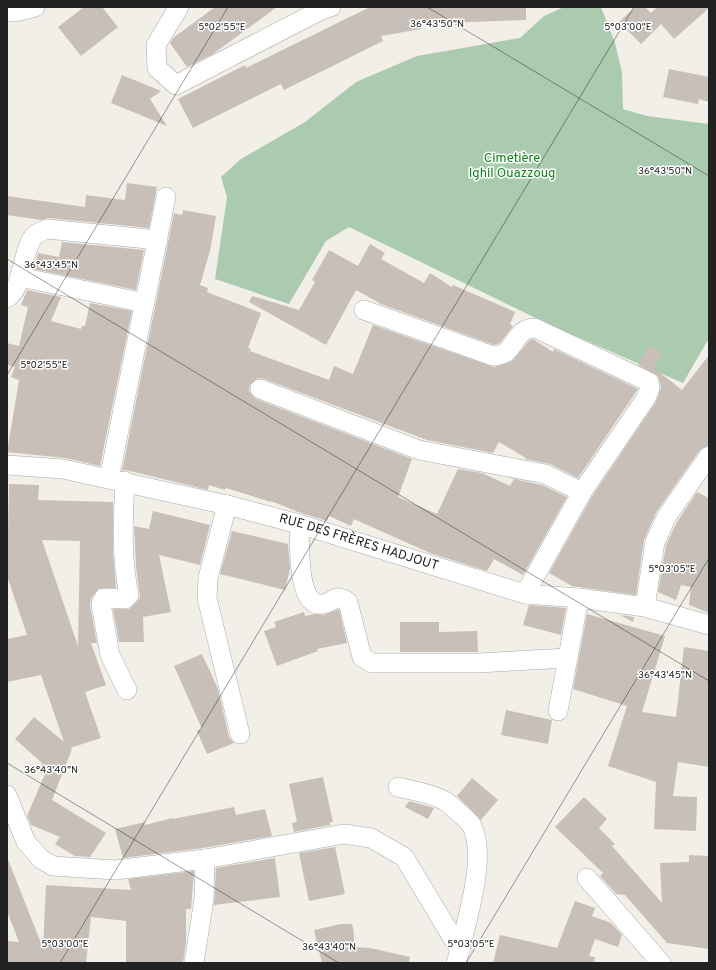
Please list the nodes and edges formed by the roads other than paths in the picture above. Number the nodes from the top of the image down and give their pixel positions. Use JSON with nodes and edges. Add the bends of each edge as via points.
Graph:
{"nodes":[{"id":1,"x":35,"y":7,"type":"edge"},
{"id":2,"x":179,"y":7,"type":"edge"},
{"id":3,"x":331,"y":7,"type":"edge"},
{"id":4,"x":7,"y":12,"type":"edge"},
{"id":5,"x":166,"y":197,"type":"dead end"},
{"id":6,"x":158,"y":240,"type":"junction"},
{"id":7,"x":20,"y":277,"type":"junction"},
{"id":8,"x":7,"y":298,"type":"edge"},
{"id":9,"x":145,"y":303,"type":"junction"},
{"id":10,"x":364,"y":310,"type":"dead end"},
{"id":11,"x":260,"y":389,"type":"dead end"},
{"id":12,"x":709,"y":456,"type":"edge"},
{"id":13,"x":7,"y":465,"type":"edge"},
{"id":14,"x":117,"y":480,"type":"junction"},
{"id":15,"x":582,"y":492,"type":"junction"},
{"id":16,"x":227,"y":505,"type":"junction"},
{"id":17,"x":299,"y":524,"type":"junction"},
{"id":18,"x":525,"y":594,"type":"junction"},
{"id":19,"x":579,"y":598,"type":"junction"},
{"id":20,"x":645,"y":607,"type":"junction"},
{"id":21,"x":709,"y":624,"type":"edge"},
{"id":22,"x":568,"y":658,"type":"junction"},
{"id":23,"x":126,"y":690,"type":"dead end"},
{"id":24,"x":558,"y":711,"type":"dead end"},
{"id":25,"x":240,"y":734,"type":"dead end"},
{"id":26,"x":398,"y":787,"type":"dead end"},
{"id":27,"x":7,"y":795,"type":"edge"},
{"id":28,"x":205,"y":859,"type":"junction"},
{"id":29,"x":586,"y":878,"type":"dead end"},
{"id":30,"x":458,"y":956,"type":"edge"},
{"id":31,"x":194,"y":963,"type":"edge"},
{"id":32,"x":661,"y":963,"type":"edge"}],
"edges":[{"from":1,"to":4,"type":"street"},
{"from":2,"to":3,"type":"street","via":[[156,45],[157,68],[176,85]]},
{"from":5,"to":6,"type":"street"},
{"from":6,"to":7,"type":"street","via":[[46,229],[30,242]]},
{"from":6,"to":9,"type":"street"},
{"from":7,"to":8,"type":"street"},
{"from":7,"to":9,"type":"street"},
{"from":9,"to":14,"type":"street"},
{"from":10,"to":15,"type":"street","via":[[493,356],[507,353],[521,332],[527,328],[535,328],[649,382],[650,388],[646,398]]},
{"from":11,"to":15,"type":"street","via":[[419,450],[545,474]]},
{"from":12,"to":20,"type":"street","via":[[667,516],[655,542]]},
{"from":13,"to":14,"type":"street","name":"RUE DES FRÈRES HADJOUT","via":[[63,469]]},
{"from":14,"to":16,"type":"street","name":"RUE DES FRÈRES HADJOUT"},
{"from":14,"to":23,"type":"street","via":[[129,595],[125,599],[104,598],[101,604],[110,655]]},
{"from":15,"to":18,"type":"street"},
{"from":16,"to":17,"type":"street","name":"RUE DES FRÈRES HADJOUT"},
{"from":16,"to":25,"type":"street","via":[[208,578],[207,598]]},
{"from":17,"to":18,"type":"street","name":"RUE DES FRÈRES HADJOUT"},
{"from":17,"to":22,"type":"street","via":[[300,570],[308,597],[314,603],[323,604],[337,598],[348,602],[362,657],[366,661],[463,663]]},
{"from":18,"to":19,"type":"street","name":"RUE DES FRÈRES HADJOUT"},
{"from":19,"to":20,"type":"street","name":"RUE DES FRÈRES HADJOUT"},
{"from":19,"to":22,"type":"street"},
{"from":20,"to":21,"type":"street","name":"RUE DES FRÈRES HADJOUT"},
{"from":22,"to":24,"type":"street"},
{"from":26,"to":30,"type":"street","via":[[446,802],[472,826],[478,868]]},
{"from":27,"to":28,"type":"street","via":[[26,842],[41,859],[54,866],[115,870]]},
{"from":28,"to":30,"type":"street","via":[[344,834],[371,838],[404,856]]},
{"from":28,"to":31,"type":"street","via":[[204,899]]},
{"from":29,"to":32,"type":"street"}]}
